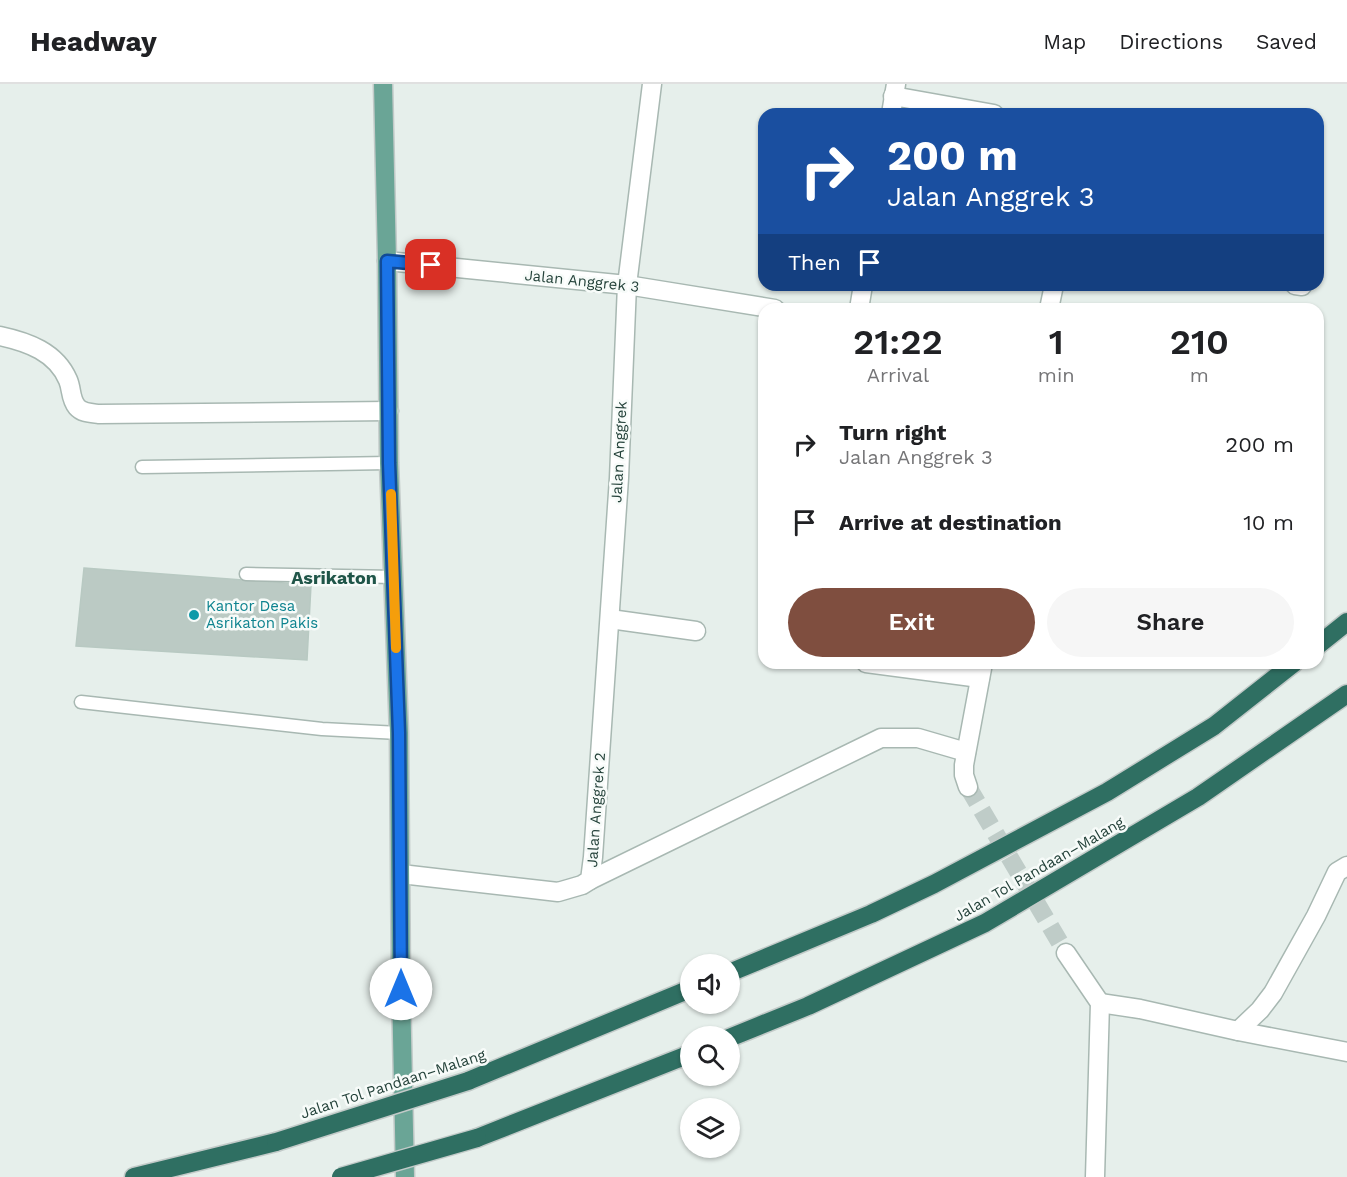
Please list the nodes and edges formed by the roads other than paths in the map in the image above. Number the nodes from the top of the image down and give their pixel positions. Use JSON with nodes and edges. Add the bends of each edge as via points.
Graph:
{"nodes":[{"id":1,"x":383,"y":84,"type":"edge"},
{"id":2,"x":652,"y":84,"type":"edge"},
{"id":3,"x":894,"y":98,"type":"edge"},
{"id":4,"x":956,"y":108,"type":"edge"},
{"id":5,"x":387,"y":261,"type":"junction"},
{"id":6,"x":627,"y":285,"type":"junction"},
{"id":7,"x":758,"y":306,"type":"edge"},
{"id":8,"x":0,"y":336,"type":"edge"},
{"id":9,"x":389,"y":411,"type":"junction"},
{"id":10,"x":389,"y":463,"type":"junction"},
{"id":11,"x":142,"y":467,"type":"dead end"},
{"id":12,"x":246,"y":574,"type":"dead end"},
{"id":13,"x":394,"y":577,"type":"junction"},
{"id":14,"x":610,"y":620,"type":"junction"},
{"id":15,"x":1347,"y":622,"type":"edge"},
{"id":16,"x":696,"y":632,"type":"dead end"},
{"id":17,"x":1324,"y":640,"type":"edge"},
{"id":18,"x":965,"y":669,"type":"edge"},
{"id":19,"x":1286,"y":669,"type":"edge"},
{"id":20,"x":982,"y":670,"type":"edge"},
{"id":21,"x":1347,"y":694,"type":"edge"},
{"id":22,"x":81,"y":702,"type":"dead end"},
{"id":23,"x":399,"y":733,"type":"junction"},
{"id":24,"x":966,"y":752,"type":"junction"},
{"id":25,"x":968,"y":787,"type":"tunnel mouth"},
{"id":26,"x":1347,"y":866,"type":"edge"},
{"id":27,"x":401,"y":874,"type":"junction"},
{"id":28,"x":590,"y":880,"type":"junction"},
{"id":29,"x":1066,"y":953,"type":"tunnel mouth"},
{"id":30,"x":740,"y":968,"type":"edge"},
{"id":31,"x":680,"y":993,"type":"edge"},
{"id":32,"x":1100,"y":1003,"type":"junction"},
{"id":33,"x":1238,"y":1032,"type":"junction"},
{"id":34,"x":740,"y":1034,"type":"edge"},
{"id":35,"x":1347,"y":1052,"type":"edge"},
{"id":36,"x":680,"y":1058,"type":"edge"},
{"id":37,"x":134,"y":1177,"type":"edge"},
{"id":38,"x":341,"y":1177,"type":"edge"},
{"id":39,"x":405,"y":1177,"type":"edge"},
{"id":40,"x":1095,"y":1177,"type":"edge"}],
"edges":[{"from":1,"to":5,"type":"main road"},
{"from":2,"to":6,"type":"street","name":"Jalan Anggrek"},
{"from":3,"to":4,"type":"street"},
{"from":5,"to":6,"type":"street","name":"Jalan Anggrek 3"},
{"from":5,"to":9,"type":"main road"},
{"from":6,"to":7,"type":"street","name":"Jalan Anggrek 3"},
{"from":6,"to":14,"type":"street","name":"Jalan Anggrek"},
{"from":8,"to":9,"type":"street","via":[[35,346],[51,357],[69,381],[75,406],[81,411]]},
{"from":9,"to":10,"type":"main road"},
{"from":10,"to":11,"type":"lane"},
{"from":10,"to":13,"type":"main road"},
{"from":12,"to":13,"type":"lane"},
{"from":13,"to":23,"type":"main road"},
{"from":14,"to":16,"type":"street"},
{"from":14,"to":28,"type":"street","name":"Jalan Anggrek 2"},
{"from":15,"to":17,"type":"highway"},
{"from":18,"to":20,"type":"street"},
{"from":19,"to":30,"type":"highway","via":[[1214,726],[1107,792],[934,884]]},
{"from":20,"to":24,"type":"street"},
{"from":21,"to":34,"type":"highway","name":"Jalan Tol Pandaan–Malang","via":[[1198,797],[985,923]]},
{"from":22,"to":23,"type":"lane","via":[[322,729]]},
{"from":23,"to":27,"type":"main road"},
{"from":24,"to":25,"type":"street","via":[[964,775]]},
{"from":24,"to":28,"type":"street","via":[[918,738],[880,738]]},
{"from":26,"to":33,"type":"street","via":[[1337,872],[1273,993]]},
{"from":27,"to":28,"type":"street","name":"Jalan Anggrek 2","via":[[558,892]]},
{"from":27,"to":39,"type":"main road"},
{"from":29,"to":32,"type":"street"},
{"from":31,"to":37,"type":"highway","name":"Jalan Tol Pandaan–Malang","bridge":true,"via":[[468,1081],[276,1142]]},
{"from":32,"to":33,"type":"street"},
{"from":32,"to":40,"type":"street"},
{"from":33,"to":35,"type":"street"},
{"from":36,"to":38,"type":"highway","bridge":true,"via":[[477,1138]]}]}
